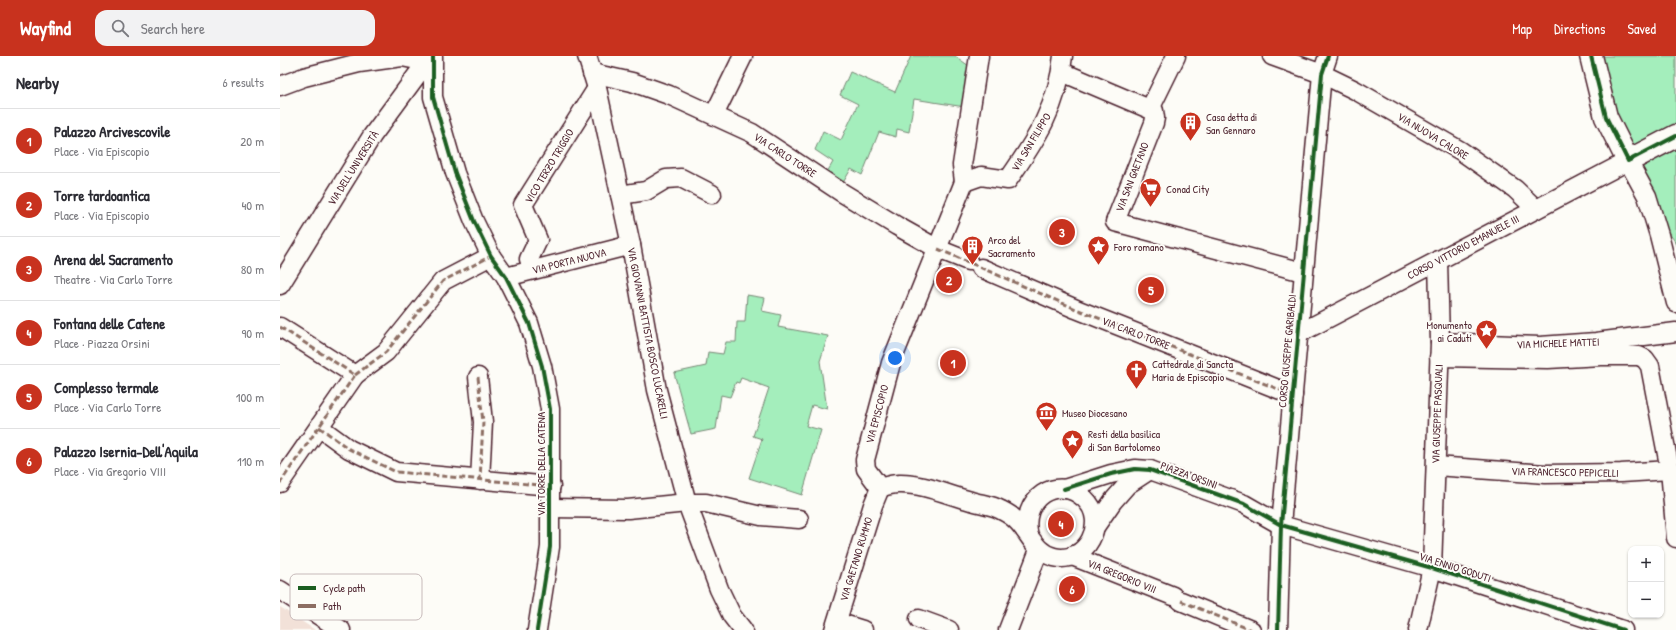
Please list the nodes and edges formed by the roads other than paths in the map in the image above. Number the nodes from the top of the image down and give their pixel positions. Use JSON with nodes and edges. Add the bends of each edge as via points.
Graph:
{"nodes":[{"id":1,"x":743,"y":56,"type":"edge"},
{"id":2,"x":979,"y":56,"type":"edge"},
{"id":3,"x":1176,"y":56,"type":"edge"},
{"id":4,"x":1272,"y":56,"type":"edge"},
{"id":5,"x":1328,"y":56,"type":"edge"},
{"id":6,"x":1591,"y":56,"type":"edge"},
{"id":7,"x":431,"y":58,"type":"edge"},
{"id":8,"x":363,"y":59,"type":"edge"},
{"id":9,"x":1063,"y":64,"type":"edge"},
{"id":10,"x":592,"y":72,"type":"edge"},
{"id":11,"x":1322,"y":74,"type":"junction"},
{"id":12,"x":280,"y":86,"type":"edge"},
{"id":13,"x":1150,"y":109,"type":"junction"},
{"id":14,"x":714,"y":115,"type":"junction"},
{"id":15,"x":1668,"y":140,"type":"edge"},
{"id":16,"x":1628,"y":161,"type":"junction"},
{"id":17,"x":964,"y":182,"type":"junction"},
{"id":18,"x":712,"y":194,"type":"dead end"},
{"id":19,"x":620,"y":195,"type":"junction"},
{"id":20,"x":1536,"y":209,"type":"junction"},
{"id":21,"x":631,"y":245,"type":"junction"},
{"id":22,"x":938,"y":249,"type":"junction"},
{"id":23,"x":491,"y":256,"type":"junction"},
{"id":24,"x":1438,"y":260,"type":"junction"},
{"id":25,"x":532,"y":270,"type":"junction"},
{"id":26,"x":1303,"y":272,"type":"junction"},
{"id":27,"x":506,"y":277,"type":"junction"},
{"id":28,"x":280,"y":285,"type":"edge"},
{"id":29,"x":1676,"y":303,"type":"edge"},
{"id":30,"x":280,"y":327,"type":"edge"},
{"id":31,"x":1676,"y":332,"type":"edge"},
{"id":32,"x":1298,"y":334,"type":"junction"},
{"id":33,"x":1439,"y":349,"type":"junction"},
{"id":34,"x":1540,"y":352,"type":"junction"},
{"id":35,"x":355,"y":375,"type":"junction"},
{"id":36,"x":478,"y":377,"type":"dead end"},
{"id":37,"x":1292,"y":395,"type":"junction"},
{"id":38,"x":319,"y":427,"type":"junction"},
{"id":39,"x":1436,"y":466,"type":"junction"},
{"id":40,"x":1150,"y":470,"type":"junction"},
{"id":41,"x":1670,"y":470,"type":"junction"},
{"id":42,"x":480,"y":480,"type":"junction"},
{"id":43,"x":280,"y":483,"type":"edge"},
{"id":44,"x":551,"y":486,"type":"junction"},
{"id":45,"x":880,"y":488,"type":"junction"},
{"id":46,"x":1064,"y":489,"type":"junction"},
{"id":47,"x":1034,"y":502,"type":"junction"},
{"id":48,"x":687,"y":503,"type":"junction"},
{"id":49,"x":550,"y":508,"type":"junction"},
{"id":50,"x":1000,"y":510,"type":"junction"},
{"id":51,"x":798,"y":519,"type":"dead end"},
{"id":52,"x":1281,"y":524,"type":"junction"},
{"id":53,"x":1095,"y":527,"type":"junction"},
{"id":54,"x":1676,"y":538,"type":"edge"},
{"id":55,"x":1034,"y":543,"type":"junction"},
{"id":56,"x":1072,"y":556,"type":"junction"},
{"id":57,"x":1432,"y":568,"type":"junction"},
{"id":58,"x":280,"y":590,"type":"edge"},
{"id":59,"x":290,"y":597,"type":"edge"},
{"id":60,"x":919,"y":619,"type":"dead end"},
{"id":61,"x":326,"y":620,"type":"edge"},
{"id":62,"x":835,"y":626,"type":"edge"},
{"id":63,"x":341,"y":630,"type":"edge"},
{"id":64,"x":537,"y":630,"type":"edge"},
{"id":65,"x":743,"y":630,"type":"edge"},
{"id":66,"x":863,"y":630,"type":"edge"},
{"id":67,"x":948,"y":630,"type":"edge"},
{"id":68,"x":1008,"y":630,"type":"edge"},
{"id":69,"x":1251,"y":630,"type":"edge"},
{"id":70,"x":1278,"y":630,"type":"edge"},
{"id":71,"x":1418,"y":630,"type":"edge"},
{"id":72,"x":1623,"y":630,"type":"edge"}],
"edges":[{"from":1,"to":14,"type":"street"},
{"from":2,"to":17,"type":"street","via":[[962,165]]},
{"from":3,"to":13,"type":"street"},
{"from":4,"to":11,"type":"street","name":"VIA NUOVA CALORE"},
{"from":5,"to":11,"type":"street","name":"CORSO GIUSEPPE GARIBALDI"},
{"from":6,"to":16,"type":"main road","via":[[1606,117]]},
{"from":7,"to":8,"type":"street"},
{"from":7,"to":23,"type":"street","name":"VIA TORRE DELLA CATENA","via":[[433,97],[452,165]]},
{"from":7,"to":28,"type":"street","name":"VIA DELL'UNIVERSITÀ","via":[[372,136]]},
{"from":8,"to":12,"type":"street"},
{"from":9,"to":13,"type":"street"},
{"from":9,"to":17,"type":"street","name":"VIA SAN FILIPPO","via":[[1050,112],[1008,180],[981,176]]},
{"from":10,"to":14,"type":"street","name":"VIA CARLO TORRE","via":[[669,95]]},
{"from":10,"to":19,"type":"street","name":"VIA GIOVANNI BATTISTA BOSCO LUCARELLI"},
{"from":10,"to":25,"type":"street","name":"VICO TERZO TRIGGIO","via":[[523,205],[538,240],[529,259]]},
{"from":11,"to":20,"type":"street","name":"VIA NUOVA CALORE","via":[[1461,151],[1515,189]]},
{"from":11,"to":26,"type":"street","name":"CORSO GIUSEPPE GARIBALDI"},
{"from":13,"to":26,"type":"street","name":"VIA SAN GAETANO","via":[[1155,114],[1154,123],[1115,222]]},
{"from":14,"to":22,"type":"street","name":"VIA CARLO TORRE","via":[[752,133],[841,192]]},
{"from":15,"to":16,"type":"main road"},
{"from":16,"to":20,"type":"street","name":"CORSO VITTORIO EMANUELE III"},
{"from":16,"to":29,"type":"street","via":[[1647,196]]},
{"from":17,"to":22,"type":"street","name":"VIA EPISCOPIO"},
{"from":18,"to":19,"type":"street","via":[[681,178],[666,179],[646,191]]},
{"from":19,"to":21,"type":"street","name":"VIA GIOVANNI BATTISTA BOSCO LUCARELLI"},
{"from":20,"to":24,"type":"street","name":"CORSO VITTORIO EMANUELE III"},
{"from":21,"to":25,"type":"street","name":"VIA PORTA NUOVA"},
{"from":21,"to":48,"type":"street","name":"VIA GIOVANNI BATTISTA BOSCO LUCARELLI","via":[[657,390]]},
{"from":22,"to":37,"type":"street","name":"VIA CARLO TORRE","via":[[1076,309]]},
{"from":22,"to":45,"type":"street","name":"VIA EPISCOPIO","via":[[891,363],[865,460],[866,469]]},
{"from":23,"to":27,"type":"street","name":"VIA TORRE DELLA CATENA"},
{"from":23,"to":35,"type":"street","via":[[444,281],[386,352]]},
{"from":24,"to":32,"type":"street","name":"CORSO VITTORIO EMANUELE III"},
{"from":24,"to":33,"type":"street","name":"VIA GIUSEPPE PASQUALI"},
{"from":25,"to":27,"type":"street","name":"VIA PORTA NUOVA"},
{"from":26,"to":32,"type":"street","name":"CORSO GIUSEPPE GARIBALDI"},
{"from":27,"to":44,"type":"street","name":"VIA TORRE DELLA CATENA","via":[[529,323],[542,366],[550,409]]},
{"from":30,"to":35,"type":"street"},
{"from":31,"to":34,"type":"street","name":"VIA MICHELE MATTEI"},
{"from":32,"to":37,"type":"street","name":"CORSO GIUSEPPE GARIBALDI"},
{"from":33,"to":34,"type":"street","name":"VIA MICHELE MATTEI"},
{"from":33,"to":39,"type":"street","name":"VIA GIUSEPPE PASQUALI"},
{"from":34,"to":41,"type":"street","via":[[1639,356],[1645,359],[1650,366]]},
{"from":35,"to":38,"type":"street"},
{"from":36,"to":42,"type":"street","via":[[483,422]]},
{"from":37,"to":52,"type":"street","name":"CORSO GIUSEPPE GARIBALDI"},
{"from":38,"to":42,"type":"street","via":[[349,449],[396,472]]},
{"from":38,"to":43,"type":"street"},
{"from":39,"to":41,"type":"street","name":"VIA FRANCESCO PEPICELLI","via":[[1545,474]]},
{"from":39,"to":57,"type":"street","name":"VIA GIUSEPPE PASQUALI"},
{"from":40,"to":46,"type":"street","name":"PIAZZA ORSINI","via":[[1134,469],[1111,474]]},
{"from":40,"to":52,"type":"street","name":"PIAZZA ORSINI","via":[[1244,504]]},
{"from":40,"to":53,"type":"street","name":"PIAZZA ORSINI","via":[[1127,485]]},
{"from":41,"to":54,"type":"street"},
{"from":42,"to":44,"type":"street"},
{"from":44,"to":49,"type":"street","name":"VIA TORRE DELLA CATENA"},
{"from":45,"to":50,"type":"street","name":"PIAZZA ORSINI","via":[[898,484],[919,486]]},
{"from":45,"to":62,"type":"street","name":"VIA GAETANO RUMMO"},
{"from":46,"to":47,"type":"street","name":"PIAZZA ORSINI","via":[[1046,492]]},
{"from":46,"to":53,"type":"street","via":[[1087,500],[1092,509]]},
{"from":47,"to":50,"type":"street","name":"PIAZZA ORSINI","via":[[1018,508]]},
{"from":47,"to":55,"type":"street","via":[[1027,518],[1027,528]]},
{"from":48,"to":49,"type":"street","via":[[628,509]]},
{"from":48,"to":51,"type":"street","via":[[706,503],[761,516]]},
{"from":48,"to":65,"type":"street","name":"VIA GIOVANNI BATTISTA BOSCO LUCARELLI","via":[[719,589],[732,616]]},
{"from":49,"to":64,"type":"street","name":"VIA TORRE DELLA CATENA","via":[[550,547]]},
{"from":50,"to":55,"type":"street","name":"PIAZZA ORSINI","via":[[1016,520]]},
{"from":52,"to":57,"type":"street","name":"VIA ENNIO GODUTI"},
{"from":52,"to":70,"type":"street","name":"CORSO GIUSEPPE GARIBALDI"},
{"from":53,"to":56,"type":"street","name":"PIAZZA ORSINI","via":[[1086,547]]},
{"from":55,"to":56,"type":"street","via":[[1056,557]]},
{"from":55,"to":68,"type":"street"},
{"from":56,"to":69,"type":"street","name":"VIA GREGORIO VIII"},
{"from":57,"to":71,"type":"street","name":"VIA GIUSEPPE PASQUALI"},
{"from":57,"to":72,"type":"street","name":"VIA ENNIO GODUTI"},
{"from":58,"to":59,"type":"street"},
{"from":60,"to":67,"type":"street"},
{"from":61,"to":63,"type":"street"},
{"from":62,"to":66,"type":"street"}]}
